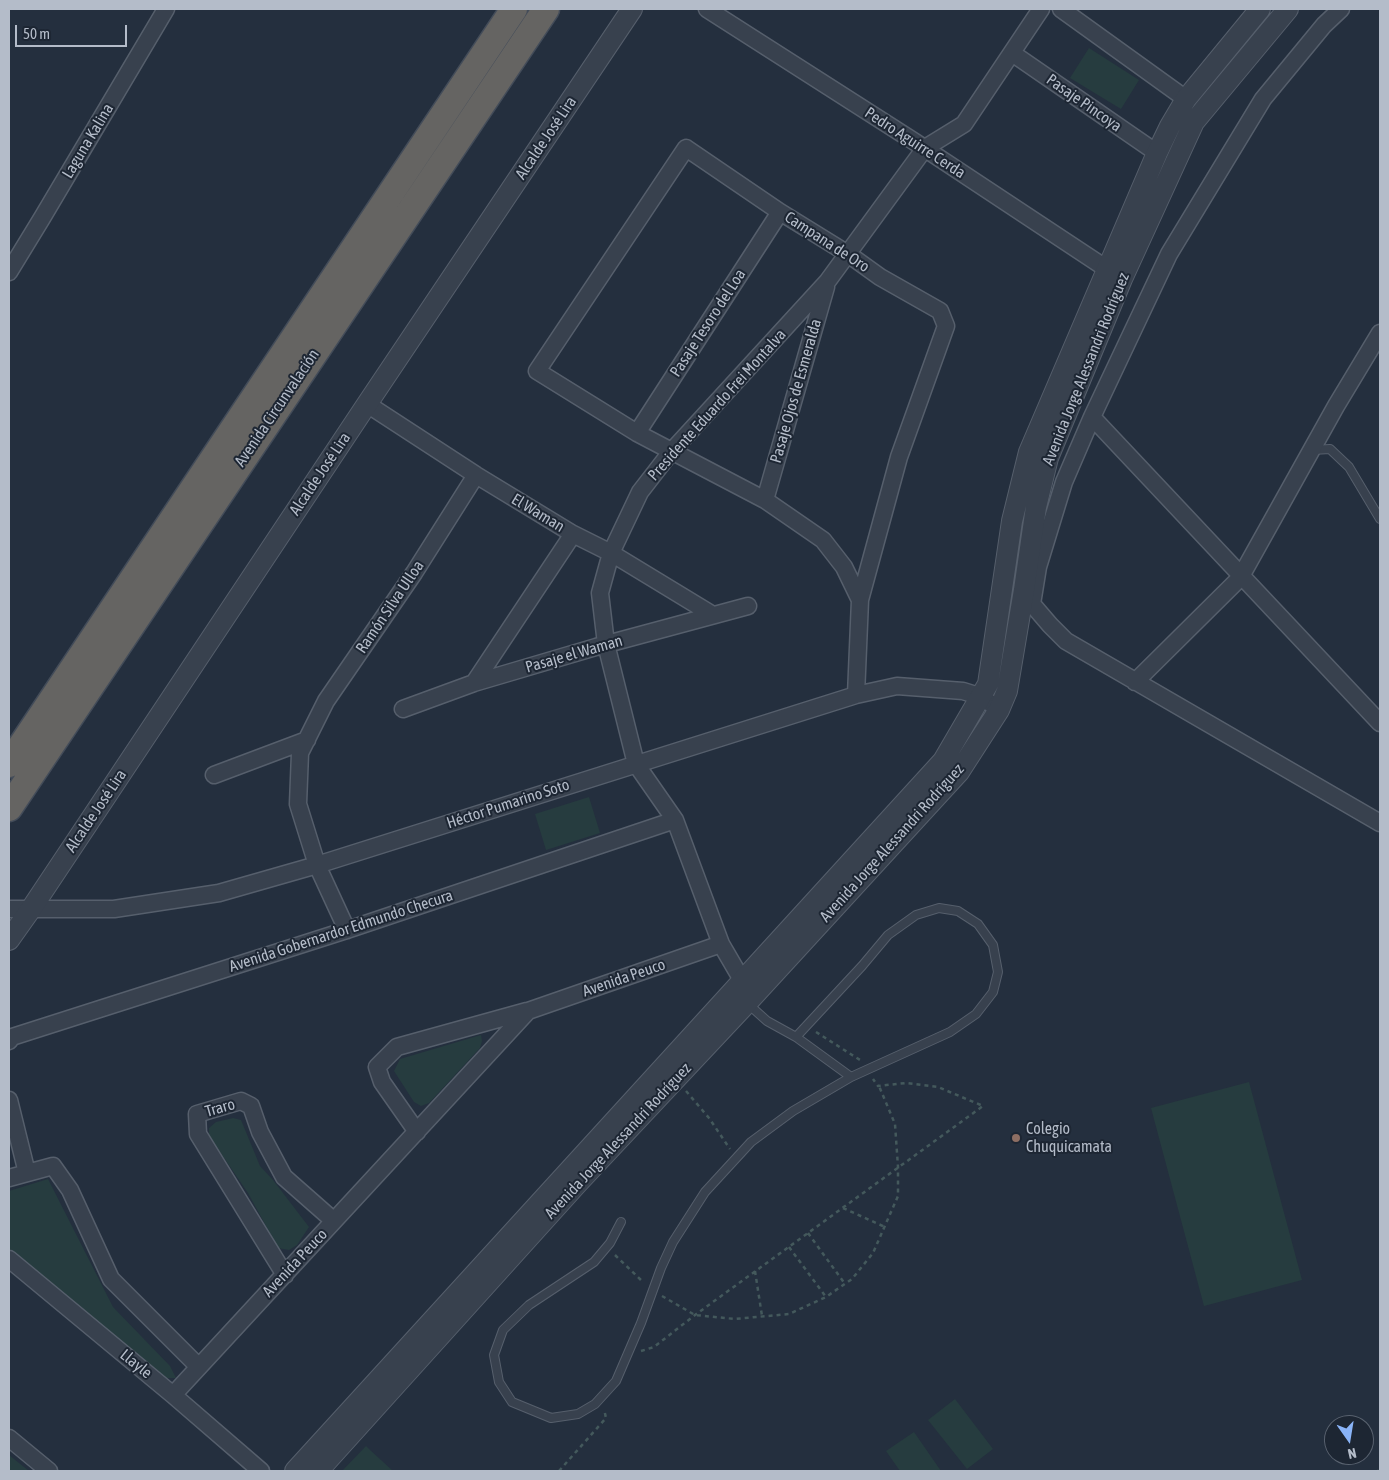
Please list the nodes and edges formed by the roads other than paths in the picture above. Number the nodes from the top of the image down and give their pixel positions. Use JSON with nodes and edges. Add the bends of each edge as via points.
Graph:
{"nodes":[{"id":1,"x":166,"y":9,"type":"edge"},
{"id":2,"x":514,"y":9,"type":"edge"},
{"id":3,"x":546,"y":9,"type":"edge"},
{"id":4,"x":632,"y":9,"type":"edge"},
{"id":5,"x":707,"y":9,"type":"edge"},
{"id":6,"x":1041,"y":9,"type":"edge"},
{"id":7,"x":1061,"y":9,"type":"edge"},
{"id":8,"x":1260,"y":9,"type":"edge"},
{"id":9,"x":1288,"y":9,"type":"edge"},
{"id":10,"x":1341,"y":9,"type":"edge"},
{"id":11,"x":1012,"y":53,"type":"junction"},
{"id":12,"x":1186,"y":99,"type":"junction"},
{"id":13,"x":924,"y":148,"type":"junction"},
{"id":14,"x":1157,"y":153,"type":"junction"},
{"id":15,"x":780,"y":212,"type":"junction"},
{"id":16,"x":848,"y":254,"type":"junction"},
{"id":17,"x":9,"y":272,"type":"edge"},
{"id":18,"x":1115,"y":275,"type":"junction"},
{"id":19,"x":827,"y":282,"type":"junction"},
{"id":20,"x":1380,"y":333,"type":"edge"},
{"id":21,"x":367,"y":404,"type":"junction"},
{"id":22,"x":1092,"y":417,"type":"junction"},
{"id":23,"x":637,"y":433,"type":"junction"},
{"id":24,"x":1312,"y":450,"type":"junction"},
{"id":25,"x":671,"y":452,"type":"junction"},
{"id":26,"x":476,"y":475,"type":"junction"},
{"id":27,"x":765,"y":500,"type":"junction"},
{"id":28,"x":1380,"y":519,"type":"edge"},
{"id":29,"x":573,"y":534,"type":"junction"},
{"id":30,"x":611,"y":553,"type":"junction"},
{"id":31,"x":1241,"y":577,"type":"junction"},
{"id":32,"x":1028,"y":597,"type":"junction"},
{"id":33,"x":860,"y":600,"type":"junction"},
{"id":34,"x":748,"y":606,"type":"dead end"},
{"id":35,"x":713,"y":615,"type":"junction"},
{"id":36,"x":606,"y":644,"type":"junction"},
{"id":37,"x":1135,"y":682,"type":"junction"},
{"id":38,"x":474,"y":683,"type":"junction"},
{"id":39,"x":856,"y":695,"type":"junction"},
{"id":40,"x":982,"y":697,"type":"junction"},
{"id":41,"x":403,"y":709,"type":"dead end"},
{"id":42,"x":999,"y":710,"type":"junction"},
{"id":43,"x":1380,"y":723,"type":"edge"},
{"id":44,"x":307,"y":740,"type":"junction"},
{"id":45,"x":9,"y":764,"type":"edge"},
{"id":46,"x":636,"y":764,"type":"junction"},
{"id":47,"x":214,"y":775,"type":"dead end"},
{"id":48,"x":9,"y":808,"type":"edge"},
{"id":49,"x":675,"y":820,"type":"junction"},
{"id":50,"x":1380,"y":823,"type":"edge"},
{"id":51,"x":317,"y":865,"type":"junction"},
{"id":52,"x":9,"y":909,"type":"edge"},
{"id":53,"x":31,"y":909,"type":"junction"},
{"id":54,"x":347,"y":930,"type":"junction"},
{"id":55,"x":9,"y":940,"type":"edge"},
{"id":56,"x":721,"y":944,"type":"junction"},
{"id":57,"x":742,"y":980,"type":"junction"},
{"id":58,"x":747,"y":1003,"type":"junction"},
{"id":59,"x":528,"y":1011,"type":"junction"},
{"id":60,"x":796,"y":1037,"type":"junction"},
{"id":61,"x":9,"y":1041,"type":"edge"},
{"id":62,"x":852,"y":1077,"type":"junction"},
{"id":63,"x":9,"y":1100,"type":"edge"},
{"id":64,"x":417,"y":1132,"type":"junction"},
{"id":65,"x":28,"y":1173,"type":"junction"},
{"id":66,"x":9,"y":1178,"type":"edge"},
{"id":67,"x":570,"y":1180,"type":"junction"},
{"id":68,"x":334,"y":1221,"type":"junction"},
{"id":69,"x":621,"y":1222,"type":"dead end"},
{"id":70,"x":9,"y":1259,"type":"edge"},
{"id":71,"x":285,"y":1275,"type":"junction"},
{"id":72,"x":199,"y":1367,"type":"junction"},
{"id":73,"x":173,"y":1395,"type":"junction"},
{"id":74,"x":369,"y":1402,"type":"junction"},
{"id":75,"x":9,"y":1438,"type":"edge"},
{"id":76,"x":49,"y":1471,"type":"edge"},
{"id":77,"x":261,"y":1471,"type":"edge"},
{"id":78,"x":295,"y":1471,"type":"edge"},
{"id":79,"x":318,"y":1471,"type":"edge"}],
"edges":[{"from":1,"to":17,"type":"street","name":"Laguna Kalina"},
{"from":2,"to":45,"type":"highway","name":"Avenida Circunvalación"},
{"from":3,"to":48,"type":"highway","name":"Avenida Circunvalación"},
{"from":4,"to":21,"type":"street","name":"Alcalde José Lira"},
{"from":5,"to":13,"type":"street","name":"Pedro Aguirre Cerda"},
{"from":6,"to":11,"type":"street","name":"Presidente Eduardo Frei Montalva"},
{"from":7,"to":12,"type":"street"},
{"from":8,"to":12,"type":"street","name":"Avenida Jorge Alessandri Rodríguez"},
{"from":9,"to":18,"type":"street","name":"Avenida Jorge Alessandri Rodríguez","via":[[1194,122]]},
{"from":10,"to":22,"type":"street","via":[[1263,99],[1169,254]]},
{"from":11,"to":13,"type":"street","name":"Presidente Eduardo Frei Montalva","via":[[964,124]]},
{"from":11,"to":14,"type":"street","name":"Pasaje Pincoya"},
{"from":12,"to":14,"type":"street","name":"Avenida Jorge Alessandri Rodríguez"},
{"from":13,"to":16,"type":"street","name":"Presidente Eduardo Frei Montalva"},
{"from":13,"to":18,"type":"street","name":"Pedro Aguirre Cerda"},
{"from":14,"to":18,"type":"street","name":"Avenida Jorge Alessandri Rodríguez"},
{"from":15,"to":16,"type":"street","name":"Campana de Oro"},
{"from":15,"to":23,"type":"street","name":"Pasaje Tesoro del Loa"},
{"from":15,"to":23,"type":"street","name":"Campana de Oro","via":[[686,148],[538,371]]},
{"from":16,"to":19,"type":"street","name":"Presidente Eduardo Frei Montalva"},
{"from":16,"to":33,"type":"street","name":"Campana de Oro","via":[[940,311],[946,326],[899,457]]},
{"from":18,"to":32,"type":"street","name":"Avenida Jorge Alessandri Rodríguez","via":[[1048,458],[1036,507]]},
{"from":18,"to":40,"type":"street","name":"Avenida Jorge Alessandri Rodríguez","via":[[1029,452],[1012,521],[988,684]]},
{"from":19,"to":25,"type":"street","name":"Presidente Eduardo Frei Montalva"},
{"from":19,"to":27,"type":"street","name":"Pasaje Ojos de Esmeralda"},
{"from":20,"to":24,"type":"street"},
{"from":21,"to":26,"type":"street","name":"El Waman"},
{"from":21,"to":53,"type":"street","name":"Alcalde José Lira"},
{"from":22,"to":31,"type":"street"},
{"from":22,"to":32,"type":"street","via":[[1062,491]]},
{"from":23,"to":25,"type":"street"},
{"from":24,"to":28,"type":"lane","via":[[1330,449],[1349,468]]},
{"from":24,"to":31,"type":"street"},
{"from":25,"to":27,"type":"street"},
{"from":25,"to":30,"type":"street","name":"Presidente Eduardo Frei Montalva","via":[[640,492]]},
{"from":26,"to":29,"type":"street","name":"El Waman"},
{"from":26,"to":44,"type":"street","name":"Ramón Silva Ulloa","via":[[414,573],[326,700]]},
{"from":27,"to":33,"type":"street","via":[[823,540],[844,567]]},
{"from":29,"to":30,"type":"street","name":"El Waman"},
{"from":29,"to":38,"type":"street"},
{"from":30,"to":35,"type":"street","name":"El Waman"},
{"from":30,"to":36,"type":"street","name":"Presidente Eduardo Frei Montalva","via":[[600,594]]},
{"from":31,"to":37,"type":"street"},
{"from":31,"to":43,"type":"street"},
{"from":32,"to":37,"type":"street","via":[[1066,641]]},
{"from":32,"to":42,"type":"street","name":"Avenida Jorge Alessandri Rodríguez"},
{"from":33,"to":39,"type":"street","name":"Campana de Oro"},
{"from":34,"to":35,"type":"street","name":"Pasaje el Waman"},
{"from":35,"to":36,"type":"street","name":"Pasaje el Waman"},
{"from":36,"to":38,"type":"street","name":"Pasaje el Waman"},
{"from":36,"to":46,"type":"street","name":"Presidente Eduardo Frei Montalva"},
{"from":37,"to":50,"type":"street"},
{"from":38,"to":41,"type":"street","name":"Pasaje el Waman"},
{"from":39,"to":40,"type":"street","name":"Héctor Pumarino Soto","via":[[897,686],[963,691]]},
{"from":39,"to":46,"type":"street","name":"Héctor Pumarino Soto"},
{"from":40,"to":42,"type":"street","name":"Héctor Pumarino Soto"},
{"from":40,"to":57,"type":"street","name":"Avenida Jorge Alessandri Rodríguez","via":[[943,761]]},
{"from":42,"to":58,"type":"street","name":"Avenida Jorge Alessandri Rodríguez","via":[[959,772]]},
{"from":44,"to":47,"type":"street"},
{"from":44,"to":51,"type":"street","name":"Ramón Silva Ulloa","via":[[300,753],[298,804]]},
{"from":46,"to":49,"type":"street","name":"Presidente Eduardo Frei Montalva"},
{"from":46,"to":51,"type":"street","name":"Héctor Pumarino Soto"},
{"from":49,"to":54,"type":"street","name":"Avenida Gobernardor Edmundo Checura"},
{"from":49,"to":56,"type":"street","name":"Presidente Eduardo Frei Montalva"},
{"from":51,"to":53,"type":"street","name":"Héctor Pumarino Soto","via":[[219,893],[114,908]]},
{"from":51,"to":54,"type":"street","name":"Ramón Silva Ulloa"},
{"from":52,"to":53,"type":"street","name":"Héctor Pumarino Soto"},
{"from":53,"to":55,"type":"street","name":"Alcalde José Lira"},
{"from":54,"to":61,"type":"street","name":"Avenida Gobernardor Edmundo Checura","via":[[12,1037]]},
{"from":56,"to":57,"type":"street","name":"Presidente Eduardo Frei Montalva"},
{"from":56,"to":59,"type":"street","name":"Avenida Peuco"},
{"from":57,"to":58,"type":"street","name":"Presidente Eduardo Frei Montalva"},
{"from":57,"to":67,"type":"street","name":"Avenida Jorge Alessandri Rodríguez"},
{"from":58,"to":60,"type":"lane","via":[[767,1021]]},
{"from":58,"to":67,"type":"street","name":"Avenida Jorge Alessandri Rodríguez","via":[[674,1080]]},
{"from":59,"to":64,"type":"street","name":"Avenida Peuco"},
{"from":59,"to":64,"type":"street","name":"Avenida Peuco","via":[[397,1047],[377,1067],[382,1082]]},
{"from":60,"to":62,"type":"lane"},
{"from":60,"to":62,"type":"lane","via":[[888,935],[916,914],[939,908],[958,911],[978,924],[993,945],[998,972],[993,992],[976,1014],[950,1032]]},
{"from":62,"to":69,"type":"lane","via":[[793,1111],[751,1142],[705,1192],[673,1242],[616,1381],[594,1404],[578,1414],[551,1418],[512,1402],[499,1382],[494,1356],[503,1330],[529,1305],[594,1262]]},
{"from":63,"to":65,"type":"street"},
{"from":64,"to":68,"type":"street","name":"Avenida Peuco"},
{"from":65,"to":66,"type":"street"},
{"from":65,"to":72,"type":"street","via":[[53,1166],[70,1190],[111,1279]]},
{"from":67,"to":74,"type":"street","name":"Avenida Jorge Alessandri Rodríguez"},
{"from":68,"to":71,"type":"street","name":"Avenida Peuco"},
{"from":68,"to":71,"type":"street","name":"Traro","via":[[284,1177],[260,1132],[251,1106],[241,1101],[197,1114],[198,1134]]},
{"from":70,"to":73,"type":"street","name":"Llayle"},
{"from":71,"to":72,"type":"street","name":"Avenida Peuco"},
{"from":72,"to":73,"type":"street","name":"Avenida Peuco"},
{"from":73,"to":77,"type":"street","name":"Llayle"},
{"from":74,"to":78,"type":"street","name":"Avenida Jorge Alessandri Rodríguez"},
{"from":74,"to":79,"type":"street","name":"Avenida Jorge Alessandri Rodríguez"},
{"from":75,"to":76,"type":"street"}]}
